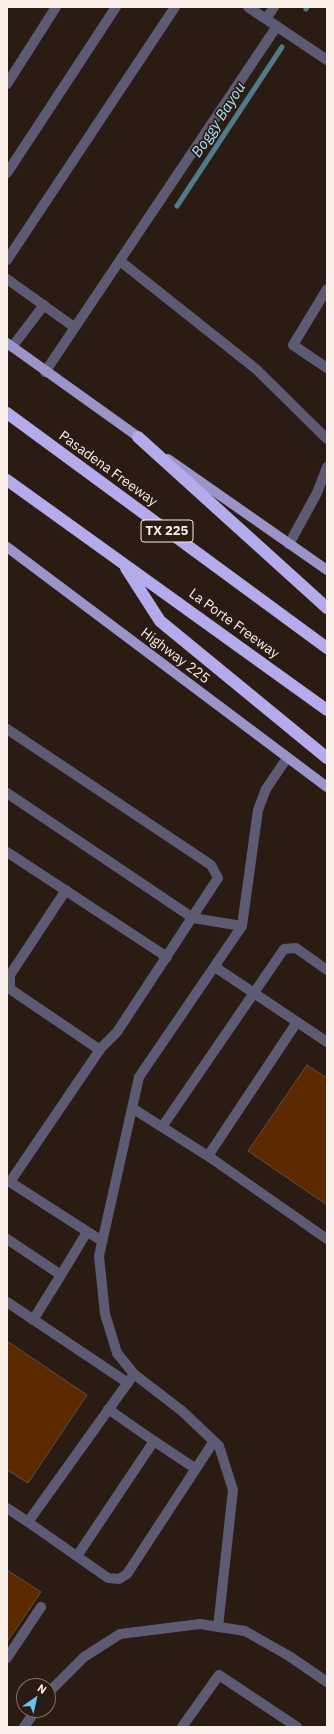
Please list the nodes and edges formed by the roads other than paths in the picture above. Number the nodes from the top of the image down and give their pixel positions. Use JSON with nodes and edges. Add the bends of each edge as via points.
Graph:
{"nodes":[{"id":1,"x":56,"y":7,"type":"edge"},
{"id":2,"x":116,"y":7,"type":"edge"},
{"id":3,"x":175,"y":7,"type":"edge"},
{"id":4,"x":249,"y":7,"type":"edge"},
{"id":5,"x":274,"y":7,"type":"edge"},
{"id":6,"x":266,"y":19,"type":"junction"},
{"id":7,"x":277,"y":26,"type":"junction"},
{"id":8,"x":327,"y":60,"type":"edge"},
{"id":9,"x":7,"y":84,"type":"edge"},
{"id":10,"x":7,"y":173,"type":"edge"},
{"id":11,"x":7,"y":260,"type":"edge"},
{"id":12,"x":120,"y":261,"type":"junction"},
{"id":13,"x":7,"y":279,"type":"edge"},
{"id":14,"x":327,"y":289,"type":"edge"},
{"id":15,"x":44,"y":305,"type":"junction"},
{"id":16,"x":74,"y":327,"type":"junction"},
{"id":17,"x":10,"y":345,"type":"edge"},
{"id":18,"x":327,"y":368,"type":"edge"},
{"id":19,"x":45,"y":372,"type":"junction"},
{"id":20,"x":7,"y":413,"type":"edge"},
{"id":21,"x":138,"y":437,"type":"junction"},
{"id":22,"x":327,"y":439,"type":"edge"},
{"id":23,"x":327,"y":467,"type":"edge"},
{"id":24,"x":7,"y":480,"type":"edge"},
{"id":25,"x":289,"y":544,"type":"junction"},
{"id":26,"x":7,"y":547,"type":"edge"},
{"id":27,"x":122,"y":562,"type":"junction"},
{"id":28,"x":327,"y":570,"type":"edge"},
{"id":29,"x":327,"y":608,"type":"edge"},
{"id":30,"x":327,"y":648,"type":"edge"},
{"id":31,"x":327,"y":710,"type":"edge"},
{"id":32,"x":7,"y":729,"type":"edge"},
{"id":33,"x":287,"y":758,"type":"junction"},
{"id":34,"x":327,"y":758,"type":"edge"},
{"id":35,"x":327,"y":787,"type":"edge"},
{"id":36,"x":7,"y":793,"type":"edge"},
{"id":37,"x":7,"y":852,"type":"edge"},
{"id":38,"x":66,"y":890,"type":"junction"},
{"id":39,"x":193,"y":918,"type":"junction"},
{"id":40,"x":242,"y":926,"type":"junction"},
{"id":41,"x":167,"y":957,"type":"junction"},
{"id":42,"x":214,"y":967,"type":"junction"},
{"id":43,"x":327,"y":970,"type":"edge"},
{"id":44,"x":253,"y":993,"type":"junction"},
{"id":45,"x":297,"y":1022,"type":"junction"},
{"id":46,"x":327,"y":1042,"type":"edge"},
{"id":47,"x":100,"y":1050,"type":"junction"},
{"id":48,"x":132,"y":1108,"type":"junction"},
{"id":49,"x":162,"y":1127,"type":"junction"},
{"id":50,"x":208,"y":1156,"type":"junction"},
{"id":51,"x":9,"y":1180,"type":"edge"},
{"id":52,"x":87,"y":1232,"type":"junction"},
{"id":53,"x":7,"y":1239,"type":"edge"},
{"id":54,"x":327,"y":1239,"type":"edge"},
{"id":55,"x":102,"y":1241,"type":"junction"},
{"id":56,"x":60,"y":1275,"type":"junction"},
{"id":57,"x":7,"y":1302,"type":"edge"},
{"id":58,"x":33,"y":1320,"type":"junction"},
{"id":59,"x":134,"y":1374,"type":"junction"},
{"id":60,"x":128,"y":1383,"type":"junction"},
{"id":61,"x":108,"y":1409,"type":"junction"},
{"id":62,"x":154,"y":1441,"type":"junction"},
{"id":63,"x":214,"y":1441,"type":"junction"},
{"id":64,"x":196,"y":1469,"type":"junction"},
{"id":65,"x":7,"y":1508,"type":"edge"},
{"id":66,"x":28,"y":1522,"type":"junction"},
{"id":67,"x":77,"y":1556,"type":"junction"},
{"id":68,"x":41,"y":1607,"type":"dead end"},
{"id":69,"x":218,"y":1627,"type":"junction"},
{"id":70,"x":7,"y":1658,"type":"edge"},
{"id":71,"x":327,"y":1682,"type":"edge"},
{"id":72,"x":56,"y":1685,"type":"edge"},
{"id":73,"x":30,"y":1718,"type":"edge"},
{"id":74,"x":24,"y":1727,"type":"edge"},
{"id":75,"x":182,"y":1727,"type":"edge"},
{"id":76,"x":297,"y":1727,"type":"edge"}],
"edges":[{"from":1,"to":9,"type":"street"},
{"from":2,"to":10,"type":"street"},
{"from":3,"to":11,"type":"street"},
{"from":4,"to":6,"type":"street"},
{"from":5,"to":6,"type":"street"},
{"from":6,"to":7,"type":"street"},
{"from":7,"to":8,"type":"street"},
{"from":7,"to":12,"type":"street"},
{"from":12,"to":16,"type":"street"},
{"from":12,"to":22,"type":"street","via":[[256,369]]},
{"from":13,"to":15,"type":"street"},
{"from":14,"to":18,"type":"street","via":[[293,345]]},
{"from":15,"to":16,"type":"street"},
{"from":15,"to":17,"type":"street"},
{"from":16,"to":19,"type":"street"},
{"from":17,"to":19,"type":"main road"},
{"from":19,"to":21,"type":"main road"},
{"from":20,"to":30,"type":"highway","name":"Pasadena Freeway","number":"TX 225"},
{"from":21,"to":25,"type":"main road"},
{"from":21,"to":29,"type":"highway"},
{"from":23,"to":25,"type":"street","via":[[317,493]]},
{"from":24,"to":27,"type":"highway"},
{"from":25,"to":28,"type":"main road"},
{"from":26,"to":33,"type":"main road","name":"Highway 225"},
{"from":27,"to":31,"type":"highway","name":"La Porte Freeway"},
{"from":27,"to":34,"type":"highway","via":[[160,621]]},
{"from":32,"to":39,"type":"street","via":[[211,865],[218,878]]},
{"from":33,"to":35,"type":"main road","name":"Highway 225"},
{"from":33,"to":40,"type":"street","via":[[266,789],[258,810]]},
{"from":36,"to":39,"type":"street"},
{"from":37,"to":38,"type":"street"},
{"from":38,"to":41,"type":"street"},
{"from":38,"to":47,"type":"street","via":[[10,975],[10,989]]},
{"from":39,"to":40,"type":"street"},
{"from":39,"to":41,"type":"street"},
{"from":40,"to":42,"type":"street"},
{"from":41,"to":47,"type":"street","via":[[117,1032]]},
{"from":42,"to":44,"type":"street"},
{"from":42,"to":48,"type":"street","via":[[139,1077]]},
{"from":43,"to":44,"type":"street","via":[[296,948],[284,949]]},
{"from":44,"to":45,"type":"street"},
{"from":44,"to":49,"type":"street"},
{"from":45,"to":46,"type":"street"},
{"from":45,"to":50,"type":"street"},
{"from":47,"to":51,"type":"street"},
{"from":48,"to":49,"type":"street"},
{"from":48,"to":55,"type":"street"},
{"from":49,"to":50,"type":"street"},
{"from":50,"to":54,"type":"street"},
{"from":51,"to":52,"type":"street"},
{"from":52,"to":55,"type":"street"},
{"from":52,"to":56,"type":"street"},
{"from":53,"to":56,"type":"street"},
{"from":55,"to":59,"type":"street","via":[[99,1256],[105,1314],[117,1353]]},
{"from":56,"to":58,"type":"street"},
{"from":57,"to":58,"type":"street"},
{"from":58,"to":60,"type":"street"},
{"from":59,"to":60,"type":"street"},
{"from":59,"to":63,"type":"street","via":[[182,1411]]},
{"from":60,"to":61,"type":"street"},
{"from":61,"to":62,"type":"street"},
{"from":61,"to":66,"type":"street"},
{"from":62,"to":64,"type":"street"},
{"from":62,"to":67,"type":"street"},
{"from":63,"to":64,"type":"street"},
{"from":63,"to":69,"type":"street","via":[[220,1446],[233,1490]]},
{"from":64,"to":67,"type":"street","via":[[127,1574],[119,1579],[108,1578]]},
{"from":65,"to":66,"type":"street"},
{"from":66,"to":67,"type":"street"},
{"from":68,"to":70,"type":"street"},
{"from":69,"to":71,"type":"street","via":[[245,1631],[289,1656]]},
{"from":69,"to":72,"type":"street","via":[[200,1624],[120,1634],[84,1658]]},
{"from":73,"to":74,"type":"street"},
{"from":75,"to":76,"type":"street","via":[[219,1675]]}]}
